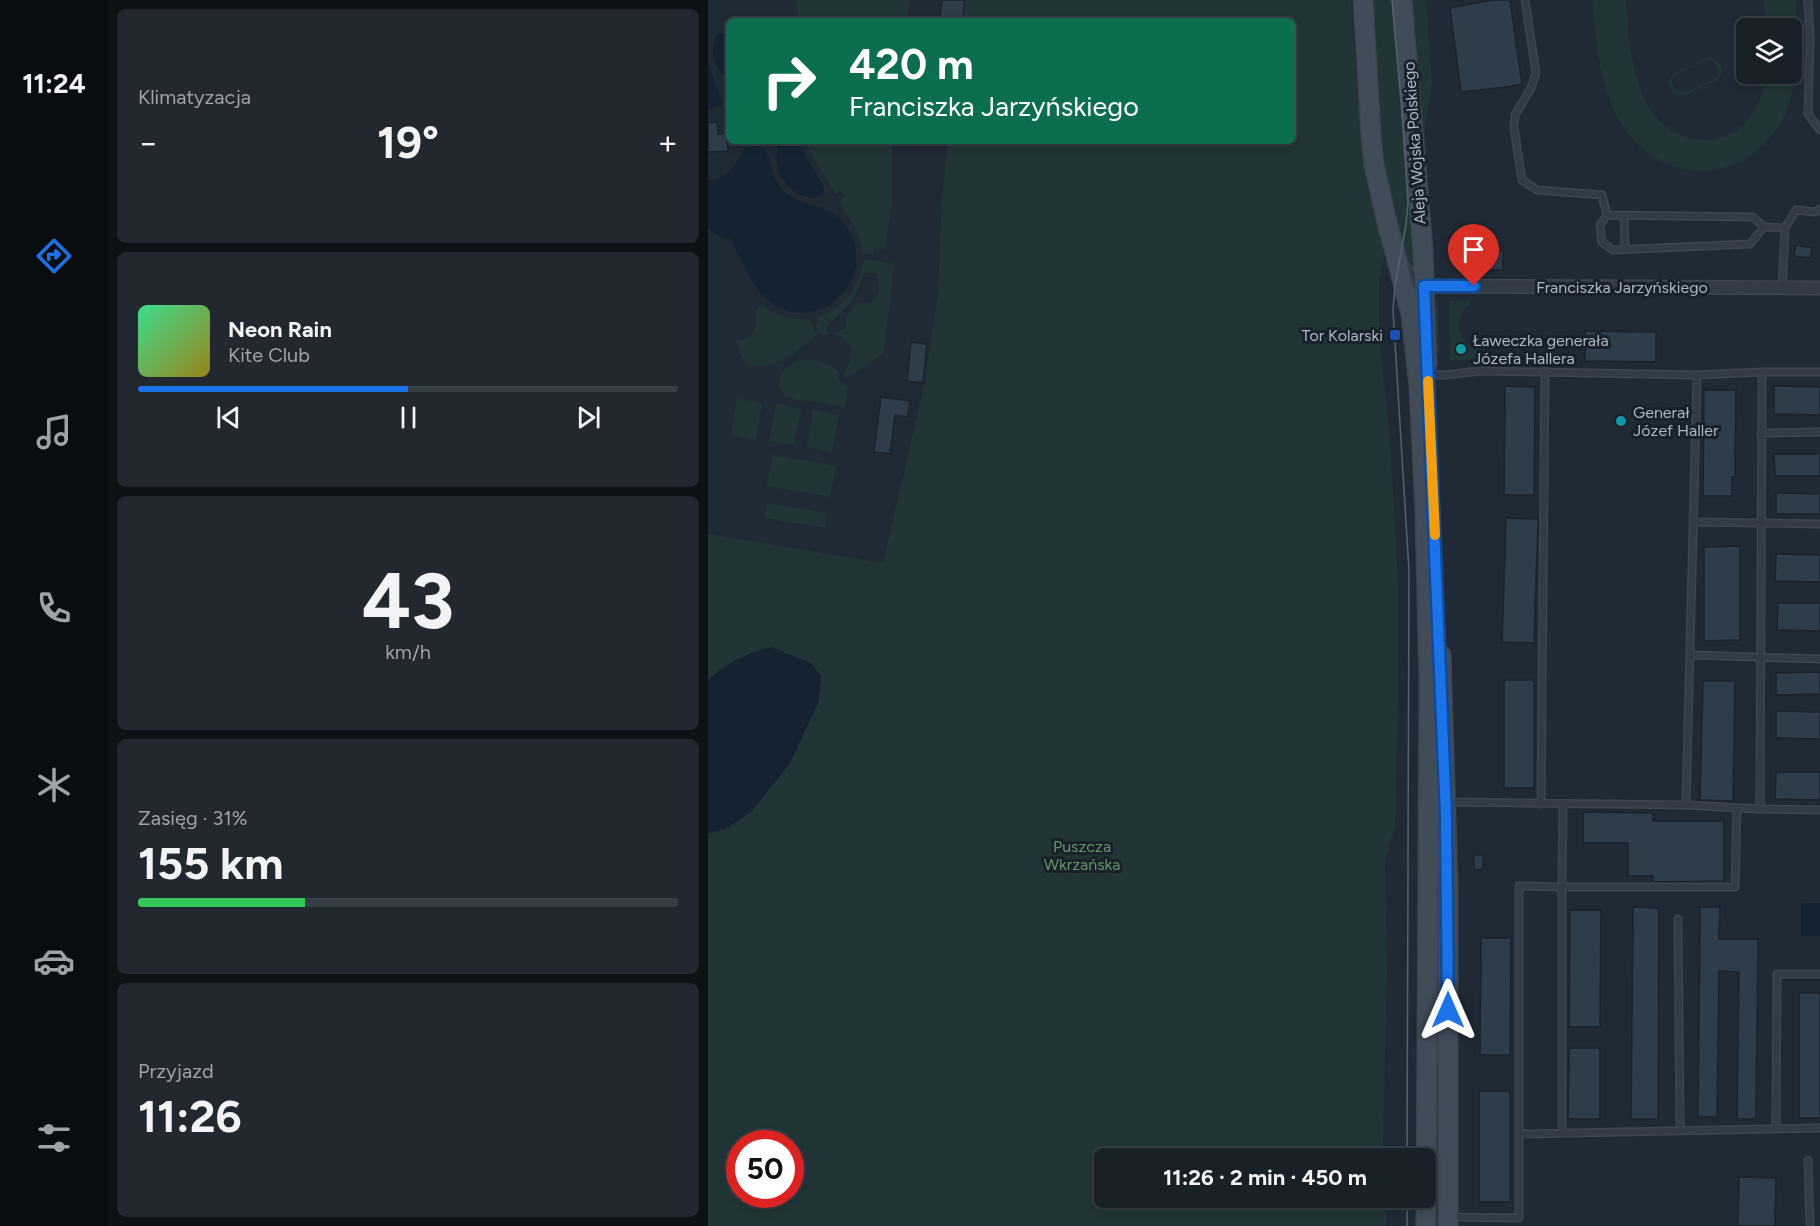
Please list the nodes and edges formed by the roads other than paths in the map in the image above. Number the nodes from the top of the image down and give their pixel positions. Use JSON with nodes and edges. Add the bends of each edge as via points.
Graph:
{"nodes":[{"id":1,"x":1363,"y":0,"type":"edge"},
{"id":2,"x":1402,"y":0,"type":"edge"},
{"id":3,"x":1525,"y":0,"type":"edge"},
{"id":4,"x":1808,"y":0,"type":"edge"},
{"id":5,"x":1820,"y":130,"type":"edge"},
{"id":6,"x":1820,"y":209,"type":"edge"},
{"id":7,"x":1607,"y":215,"type":"junction"},
{"id":8,"x":1624,"y":216,"type":"junction"},
{"id":9,"x":1764,"y":227,"type":"junction"},
{"id":10,"x":1785,"y":228,"type":"junction"},
{"id":11,"x":1625,"y":249,"type":"junction"},
{"id":12,"x":1398,"y":258,"type":"junction"},
{"id":13,"x":1424,"y":286,"type":"junction"},
{"id":14,"x":1782,"y":288,"type":"junction"},
{"id":15,"x":1820,"y":288,"type":"edge"},
{"id":16,"x":1411,"y":314,"type":"junction"},
{"id":17,"x":1545,"y":371,"type":"junction"},
{"id":18,"x":1762,"y":372,"type":"junction"},
{"id":19,"x":1820,"y":372,"type":"edge"},
{"id":20,"x":1422,"y":374,"type":"junction"},
{"id":21,"x":1697,"y":375,"type":"junction"},
{"id":22,"x":1820,"y":432,"type":"edge"},
{"id":23,"x":1761,"y":433,"type":"junction"},
{"id":24,"x":1693,"y":522,"type":"junction"},
{"id":25,"x":1761,"y":522,"type":"junction"},
{"id":26,"x":1820,"y":524,"type":"edge"},
{"id":27,"x":1690,"y":655,"type":"junction"},
{"id":28,"x":1761,"y":658,"type":"junction"},
{"id":29,"x":1820,"y":659,"type":"edge"},
{"id":30,"x":1437,"y":801,"type":"junction"},
{"id":31,"x":1541,"y":804,"type":"junction"},
{"id":32,"x":1563,"y":804,"type":"junction"},
{"id":33,"x":1686,"y":805,"type":"junction"},
{"id":34,"x":1737,"y":808,"type":"junction"},
{"id":35,"x":1760,"y":809,"type":"junction"},
{"id":36,"x":1820,"y":810,"type":"edge"},
{"id":37,"x":1427,"y":885,"type":"junction"},
{"id":38,"x":1448,"y":885,"type":"junction"},
{"id":39,"x":1562,"y":887,"type":"junction"},
{"id":40,"x":1678,"y":918,"type":"dead end"},
{"id":41,"x":1820,"y":974,"type":"edge"},
{"id":42,"x":1820,"y":1128,"type":"edge"},
{"id":43,"x":1776,"y":1129,"type":"junction"},
{"id":44,"x":1680,"y":1131,"type":"junction"},
{"id":45,"x":1563,"y":1133,"type":"junction"},
{"id":46,"x":1519,"y":1134,"type":"junction"},
{"id":47,"x":1808,"y":1160,"type":"dead end"},
{"id":48,"x":1518,"y":1218,"type":"junction"},
{"id":49,"x":1426,"y":1221,"type":"edge"},
{"id":50,"x":1448,"y":1221,"type":"edge"},
{"id":51,"x":1518,"y":1226,"type":"edge"},
{"id":52,"x":1810,"y":1226,"type":"edge"}],
"edges":[{"from":1,"to":12,"type":"main road","name":"Aleja Wojska Polskiego","via":[[1376,176]]},
{"from":2,"to":13,"type":"main road","name":"Aleja Wojska Polskiego"},
{"from":3,"to":7,"type":"lane","via":[[1536,73],[1515,115],[1522,180],[1537,190],[1602,195]]},
{"from":4,"to":5,"type":"lane","via":[[1808,114]]},
{"from":6,"to":10,"type":"lane","via":[[1796,210]]},
{"from":7,"to":8,"type":"lane"},
{"from":7,"to":11,"type":"lane","via":[[1600,225],[1602,242],[1613,250]]},
{"from":8,"to":9,"type":"lane","via":[[1753,217]]},
{"from":8,"to":11,"type":"lane"},
{"from":9,"to":10,"type":"lane"},
{"from":9,"to":11,"type":"lane","via":[[1750,244]]},
{"from":10,"to":14,"type":"lane"},
{"from":12,"to":13,"type":"street","name":"Aleja Wojska Polskiego","via":[[1410,278]]},
{"from":12,"to":16,"type":"main road","name":"Aleja Wojska Polskiego"},
{"from":13,"to":14,"type":"street","name":"Franciszka Jarzyńskiego"},
{"from":13,"to":16,"type":"street","name":"Aleja Wojska Polskiego"},
{"from":13,"to":20,"type":"main road","name":"Aleja Wojska Polskiego"},
{"from":14,"to":15,"type":"street","name":"Franciszka Jarzyńskiego"},
{"from":16,"to":20,"type":"main road","name":"Aleja Wojska Polskiego"},
{"from":17,"to":20,"type":"lane"},
{"from":17,"to":21,"type":"lane"},
{"from":17,"to":31,"type":"lane"},
{"from":18,"to":19,"type":"lane"},
{"from":18,"to":21,"type":"lane"},
{"from":18,"to":23,"type":"lane"},
{"from":20,"to":30,"type":"main road","name":"Aleja Wojska Polskiego"},
{"from":21,"to":24,"type":"lane"},
{"from":22,"to":23,"type":"lane"},
{"from":23,"to":25,"type":"lane"},
{"from":24,"to":25,"type":"lane"},
{"from":24,"to":27,"type":"lane"},
{"from":25,"to":26,"type":"lane"},
{"from":25,"to":28,"type":"lane"},
{"from":27,"to":28,"type":"lane"},
{"from":27,"to":33,"type":"lane"},
{"from":28,"to":29,"type":"lane"},
{"from":28,"to":35,"type":"lane"},
{"from":30,"to":31,"type":"lane"},
{"from":30,"to":37,"type":"main road","name":"Aleja Wojska Polskiego"},
{"from":30,"to":38,"type":"main road","name":"Aleja Wojska Polskiego"},
{"from":31,"to":32,"type":"lane"},
{"from":32,"to":33,"type":"lane"},
{"from":32,"to":39,"type":"lane"},
{"from":33,"to":34,"type":"lane"},
{"from":34,"to":35,"type":"lane"},
{"from":34,"to":39,"type":"lane","via":[[1736,887]]},
{"from":35,"to":36,"type":"lane"},
{"from":37,"to":38,"type":"street"},
{"from":37,"to":49,"type":"main road","name":"Aleja Wojska Polskiego"},
{"from":38,"to":50,"type":"main road","name":"Aleja Wojska Polskiego"},
{"from":39,"to":45,"type":"lane"},
{"from":39,"to":46,"type":"lane","via":[[1519,886]]},
{"from":40,"to":44,"type":"lane"},
{"from":41,"to":43,"type":"lane","via":[[1777,974]]},
{"from":42,"to":43,"type":"lane"},
{"from":43,"to":44,"type":"lane"},
{"from":44,"to":45,"type":"lane"},
{"from":45,"to":46,"type":"lane"},
{"from":46,"to":48,"type":"lane"},
{"from":47,"to":52,"type":"lane"},
{"from":48,"to":50,"type":"lane"},
{"from":48,"to":51,"type":"lane"},
{"from":49,"to":50,"type":"street","name":"Aleja Wojska Polskiego"}]}
